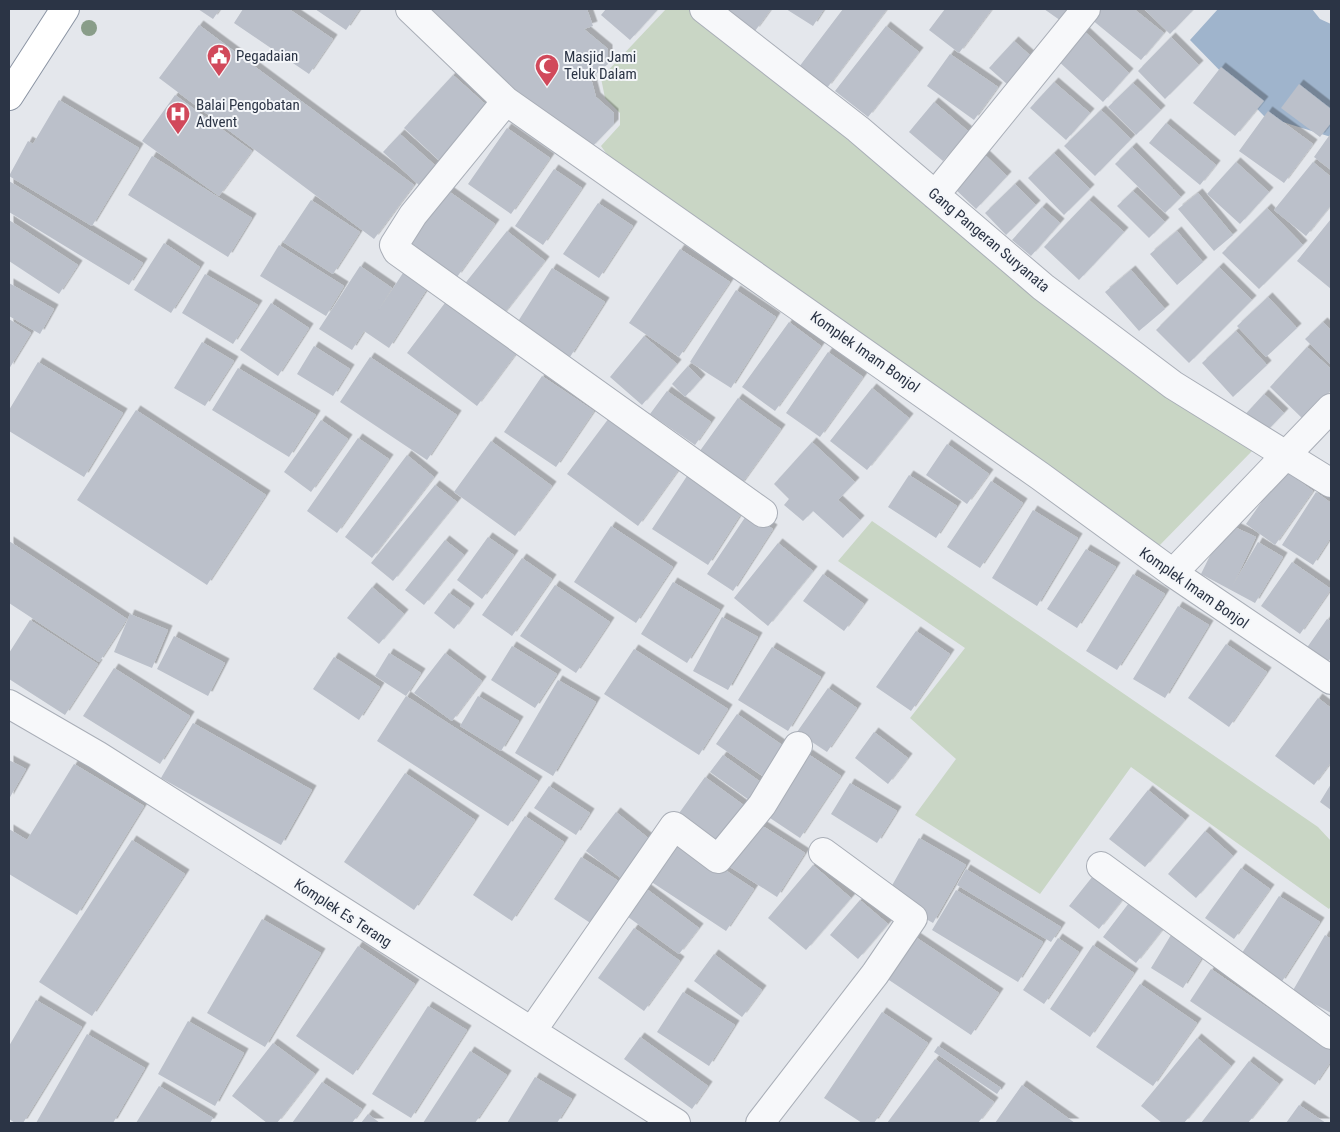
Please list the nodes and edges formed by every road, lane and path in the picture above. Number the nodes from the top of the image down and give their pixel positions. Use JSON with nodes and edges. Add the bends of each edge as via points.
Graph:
{"nodes":[{"id":1,"x":65,"y":9,"type":"edge"},
{"id":2,"x":410,"y":9,"type":"edge"},
{"id":3,"x":704,"y":9,"type":"edge"},
{"id":4,"x":1086,"y":9,"type":"edge"},
{"id":5,"x":9,"y":96,"type":"edge"},
{"id":6,"x":506,"y":101,"type":"junction"},
{"id":7,"x":935,"y":195,"type":"junction"},
{"id":8,"x":1331,"y":408,"type":"edge"},
{"id":9,"x":1286,"y":454,"type":"junction"},
{"id":10,"x":1331,"y":483,"type":"edge"},
{"id":11,"x":763,"y":513,"type":"dead end"},
{"id":12,"x":1173,"y":573,"type":"junction"},
{"id":13,"x":1331,"y":680,"type":"edge"},
{"id":14,"x":9,"y":704,"type":"edge"},
{"id":15,"x":798,"y":746,"type":"dead end"},
{"id":16,"x":823,"y":852,"type":"dead end"},
{"id":17,"x":1101,"y":866,"type":"dead end"},
{"id":18,"x":532,"y":1031,"type":"junction"},
{"id":19,"x":1331,"y":1035,"type":"edge"},
{"id":20,"x":676,"y":1123,"type":"edge"},
{"id":21,"x":760,"y":1123,"type":"edge"}],
"edges":[{"from":1,"to":5,"type":"highway"},
{"from":2,"to":6,"type":"street","name":"Komplek Imam Bonjol"},
{"from":3,"to":7,"type":"street","name":"Gang Pangeran Suryanata","via":[[858,129]]},
{"from":4,"to":7,"type":"street"},
{"from":6,"to":11,"type":"street","via":[[413,215],[394,245],[397,251]]},
{"from":6,"to":12,"type":"street","name":"Komplek Imam Bonjol","via":[[1032,470]]},
{"from":7,"to":9,"type":"street","name":"Gang Pangeran Suryanata","via":[[1043,287],[1173,385]]},
{"from":8,"to":9,"type":"street"},
{"from":9,"to":10,"type":"street","name":"Gang Pangeran Suryanata"},
{"from":9,"to":12,"type":"street"},
{"from":12,"to":13,"type":"street","name":"Komplek Imam Bonjol"},
{"from":14,"to":18,"type":"street","name":"Komplek Es Terang","via":[[105,760]]},
{"from":15,"to":18,"type":"street","via":[[762,805],[718,858],[674,826]]},
{"from":16,"to":21,"type":"street","via":[[913,918],[875,974]]},
{"from":17,"to":19,"type":"street"},
{"from":18,"to":20,"type":"street","name":"Komplek Es Terang"}]}
